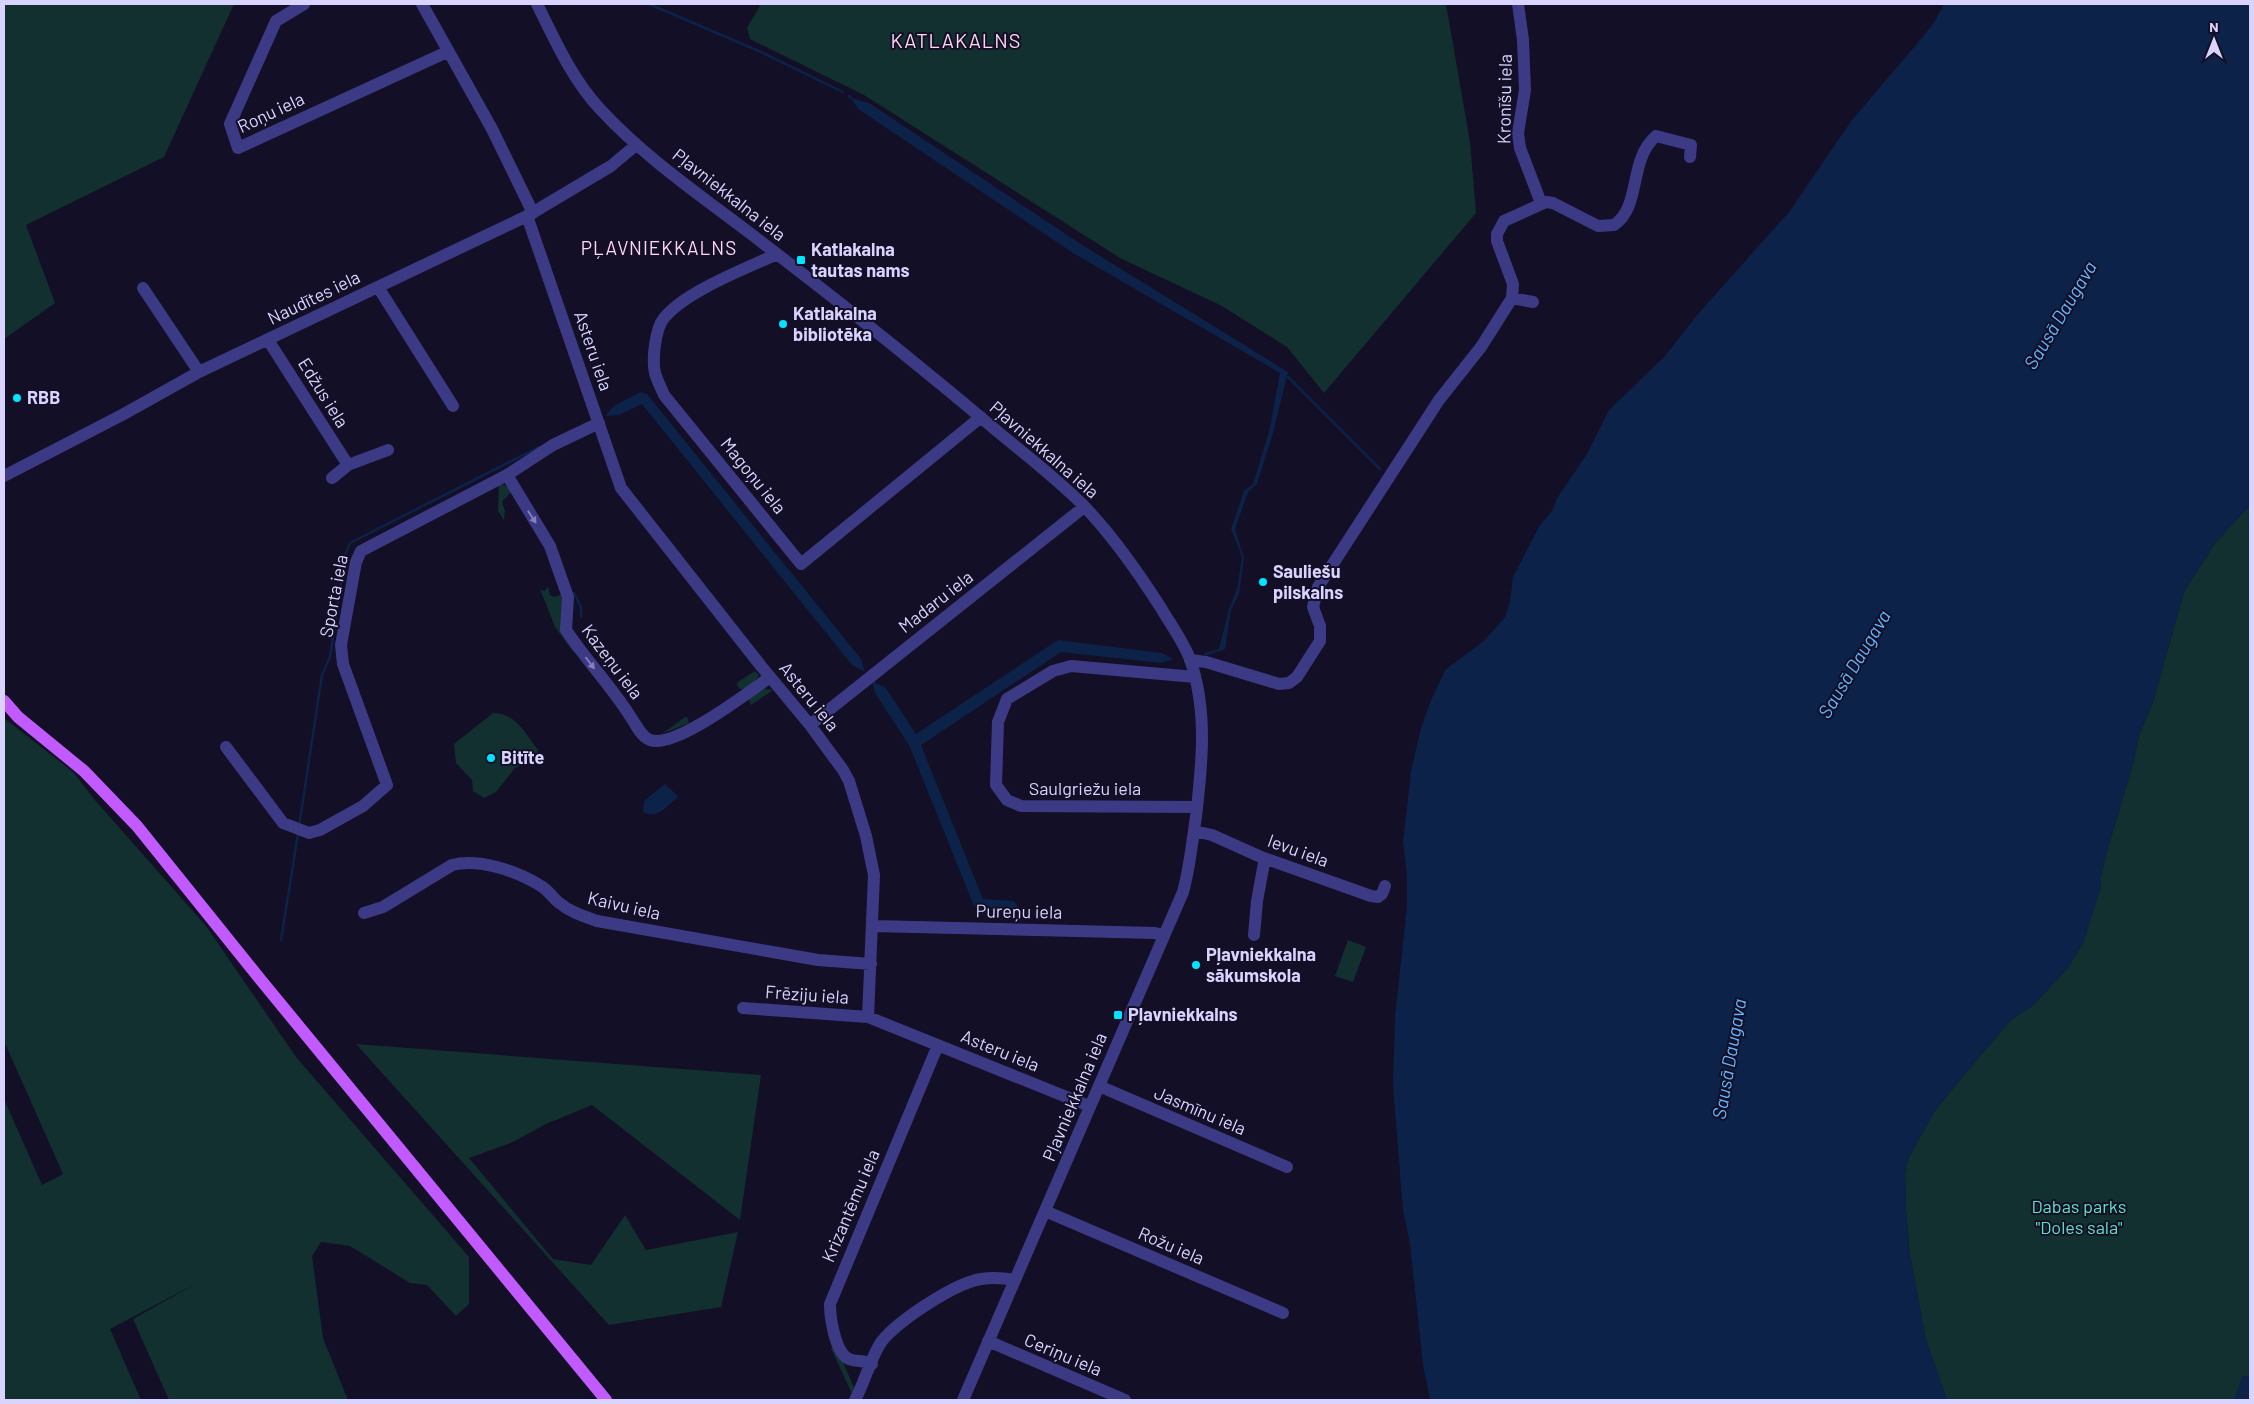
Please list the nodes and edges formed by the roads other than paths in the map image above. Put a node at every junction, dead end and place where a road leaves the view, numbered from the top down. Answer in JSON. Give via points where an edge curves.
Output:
{"nodes":[{"id":1,"x":304,"y":4,"type":"edge"},
{"id":2,"x":422,"y":4,"type":"edge"},
{"id":3,"x":536,"y":4,"type":"edge"},
{"id":4,"x":1518,"y":4,"type":"edge"},
{"id":5,"x":447,"y":52,"type":"junction"},
{"id":6,"x":636,"y":145,"type":"junction"},
{"id":7,"x":1690,"y":157,"type":"dead end"},
{"id":8,"x":1541,"y":203,"type":"junction"},
{"id":9,"x":530,"y":214,"type":"junction"},
{"id":10,"x":777,"y":254,"type":"junction"},
{"id":11,"x":378,"y":287,"type":"junction"},
{"id":12,"x":143,"y":288,"type":"dead end"},
{"id":13,"x":1512,"y":298,"type":"junction"},
{"id":14,"x":1533,"y":302,"type":"dead end"},
{"id":15,"x":268,"y":340,"type":"junction"},
{"id":16,"x":199,"y":372,"type":"junction"},
{"id":17,"x":453,"y":406,"type":"dead end"},
{"id":18,"x":981,"y":417,"type":"junction"},
{"id":19,"x":599,"y":423,"type":"junction"},
{"id":20,"x":388,"y":450,"type":"dead end"},
{"id":21,"x":348,"y":465,"type":"junction"},
{"id":22,"x":507,"y":475,"type":"junction"},
{"id":23,"x":4,"y":476,"type":"edge"},
{"id":24,"x":332,"y":478,"type":"dead end"},
{"id":25,"x":1084,"y":507,"type":"junction"},
{"id":26,"x":1190,"y":660,"type":"junction"},
{"id":27,"x":770,"y":677,"type":"junction"},
{"id":28,"x":1195,"y":677,"type":"junction"},
{"id":29,"x":4,"y":701,"type":"edge"},
{"id":30,"x":4,"y":712,"type":"edge"},
{"id":31,"x":18,"y":717,"type":"junction"},
{"id":32,"x":810,"y":725,"type":"junction"},
{"id":33,"x":226,"y":747,"type":"dead end"},
{"id":34,"x":1197,"y":807,"type":"junction"},
{"id":35,"x":1194,"y":831,"type":"junction"},
{"id":36,"x":1268,"y":860,"type":"junction"},
{"id":37,"x":1385,"y":886,"type":"dead end"},
{"id":38,"x":364,"y":913,"type":"dead end"},
{"id":39,"x":873,"y":926,"type":"junction"},
{"id":40,"x":1254,"y":935,"type":"dead end"},
{"id":41,"x":1164,"y":936,"type":"junction"},
{"id":42,"x":871,"y":964,"type":"junction"},
{"id":43,"x":743,"y":1008,"type":"dead end"},
{"id":44,"x":868,"y":1017,"type":"junction"},
{"id":45,"x":938,"y":1045,"type":"junction"},
{"id":46,"x":1099,"y":1086,"type":"junction"},
{"id":47,"x":1090,"y":1106,"type":"junction"},
{"id":48,"x":1287,"y":1167,"type":"dead end"},
{"id":49,"x":1045,"y":1211,"type":"junction"},
{"id":50,"x":1016,"y":1280,"type":"junction"},
{"id":51,"x":1283,"y":1313,"type":"dead end"},
{"id":52,"x":988,"y":1341,"type":"junction"},
{"id":53,"x":872,"y":1364,"type":"junction"},
{"id":54,"x":606,"y":1400,"type":"edge"},
{"id":55,"x":855,"y":1400,"type":"edge"},
{"id":56,"x":963,"y":1400,"type":"edge"},
{"id":57,"x":1125,"y":1400,"type":"edge"}],
"edges":[{"from":1,"to":5,"type":"street","name":"Roņu iela","via":[[276,21],[230,124],[238,148]]},
{"from":2,"to":5,"type":"street","name":"Asteru iela"},
{"from":3,"to":6,"type":"street","name":"Pļavniekkalna iela","via":[[586,92]]},
{"from":4,"to":8,"type":"street","name":"Kronīšu iela","via":[[1525,90],[1518,133],[1520,148]]},
{"from":5,"to":9,"type":"street","name":"Asteru iela","via":[[492,130]]},
{"from":6,"to":9,"type":"street","name":"Naudītes iela","via":[[611,166]]},
{"from":6,"to":10,"type":"street","name":"Pļavniekkalna iela"},
{"from":7,"to":8,"type":"street","via":[[1691,145],[1670,138],[1656,136],[1647,144],[1624,217],[1614,225],[1598,226],[1553,203]]},
{"from":8,"to":13,"type":"street","via":[[1504,221],[1497,234],[1513,284]]},
{"from":9,"to":11,"type":"street","name":"Naudītes iela"},
{"from":9,"to":19,"type":"street","name":"Asteru iela"},
{"from":10,"to":18,"type":"street","name":"Pļavniekkalna iela"},
{"from":10,"to":18,"type":"street","name":"Magoņu iela","via":[[697,293],[662,319],[654,345],[655,373],[664,394],[800,564]]},
{"from":11,"to":15,"type":"street","name":"Naudītes iela"},
{"from":11,"to":17,"type":"street"},
{"from":12,"to":16,"type":"street"},
{"from":13,"to":14,"type":"street"},
{"from":13,"to":26,"type":"street","via":[[1481,347],[1439,400],[1318,588],[1312,607],[1320,626],[1320,641],[1297,677],[1290,683],[1279,684]]},
{"from":15,"to":16,"type":"street","name":"Naudītes iela"},
{"from":15,"to":21,"type":"street","name":"Edžus iela"},
{"from":16,"to":23,"type":"street","name":"Naudītes iela"},
{"from":18,"to":25,"type":"street","name":"Pļavniekkalna iela"},
{"from":19,"to":22,"type":"street","name":"Sporta iela","via":[[553,445]]},
{"from":19,"to":27,"type":"street","name":"Asteru iela","via":[[621,488]]},
{"from":20,"to":21,"type":"street"},
{"from":21,"to":24,"type":"street"},
{"from":22,"to":27,"type":"street","name":"Kazeņu iela","one_way":true,"via":[[550,546],[568,598],[566,630],[649,740],[665,740],[696,727]]},
{"from":22,"to":33,"type":"street","name":"Sporta iela","via":[[361,551],[356,562],[341,645],[343,664],[388,785],[363,806],[309,833],[282,823]]},
{"from":25,"to":26,"type":"street","name":"Pļavniekkalna iela","via":[[1137,571]]},
{"from":25,"to":32,"type":"street","name":"Madaru iela"},
{"from":26,"to":28,"type":"street","name":"Pļavniekkalna iela"},
{"from":27,"to":32,"type":"street","name":"Asteru iela"},
{"from":28,"to":34,"type":"street","name":"Pļavniekkalna iela","via":[[1203,729]]},
{"from":28,"to":34,"type":"street","name":"Saulgriežu iela","via":[[1071,666],[1053,671],[1007,699],[998,722],[996,785],[1007,800],[1020,806]]},
{"from":29,"to":31,"type":"main road"},
{"from":30,"to":31,"type":"main road"},
{"from":31,"to":54,"type":"main road","via":[[84,771],[138,826]]},
{"from":32,"to":39,"type":"street","name":"Asteru iela","via":[[843,770],[854,798],[874,875]]},
{"from":34,"to":35,"type":"street","name":"Pļavniekkalna iela"},
{"from":35,"to":36,"type":"street","name":"Ievu iela","via":[[1212,835]]},
{"from":35,"to":41,"type":"street","name":"Pļavniekkalna iela","via":[[1187,877]]},
{"from":36,"to":37,"type":"street","name":"Ievu iela","via":[[1371,896],[1378,897]]},
{"from":36,"to":40,"type":"street","via":[[1260,882]]},
{"from":38,"to":42,"type":"street","name":"Kaivu iela","via":[[383,907],[452,865],[476,864],[532,881],[572,912],[597,921],[818,960]]},
{"from":39,"to":41,"type":"street","name":"Pureņu iela","via":[[1155,933]]},
{"from":39,"to":42,"type":"street","name":"Asteru iela"},
{"from":41,"to":46,"type":"street","name":"Pļavniekkalna iela"},
{"from":42,"to":44,"type":"street","name":"Asteru iela"},
{"from":43,"to":44,"type":"street","name":"Frēziju iela"},
{"from":44,"to":45,"type":"street","name":"Asteru iela"},
{"from":45,"to":47,"type":"street","name":"Asteru iela"},
{"from":45,"to":53,"type":"street","name":"Krizantēmu iela","via":[[830,1304],[834,1335],[844,1355]]},
{"from":46,"to":47,"type":"street","name":"Pļavniekkalna iela"},
{"from":46,"to":48,"type":"street","name":"Jasmīnu iela"},
{"from":47,"to":49,"type":"street","name":"Pļavniekkalna iela"},
{"from":49,"to":50,"type":"street","name":"Pļavniekkalna iela"},
{"from":49,"to":51,"type":"street","name":"Rožu iela"},
{"from":50,"to":52,"type":"street","name":"Pļavniekkalna iela"},
{"from":50,"to":53,"type":"street","via":[[982,1278],[962,1284],[919,1310],[882,1342]]},
{"from":52,"to":56,"type":"street","name":"Pļavniekkalna iela"},
{"from":52,"to":57,"type":"street","name":"Ceriņu iela"},
{"from":53,"to":55,"type":"street"}]}
